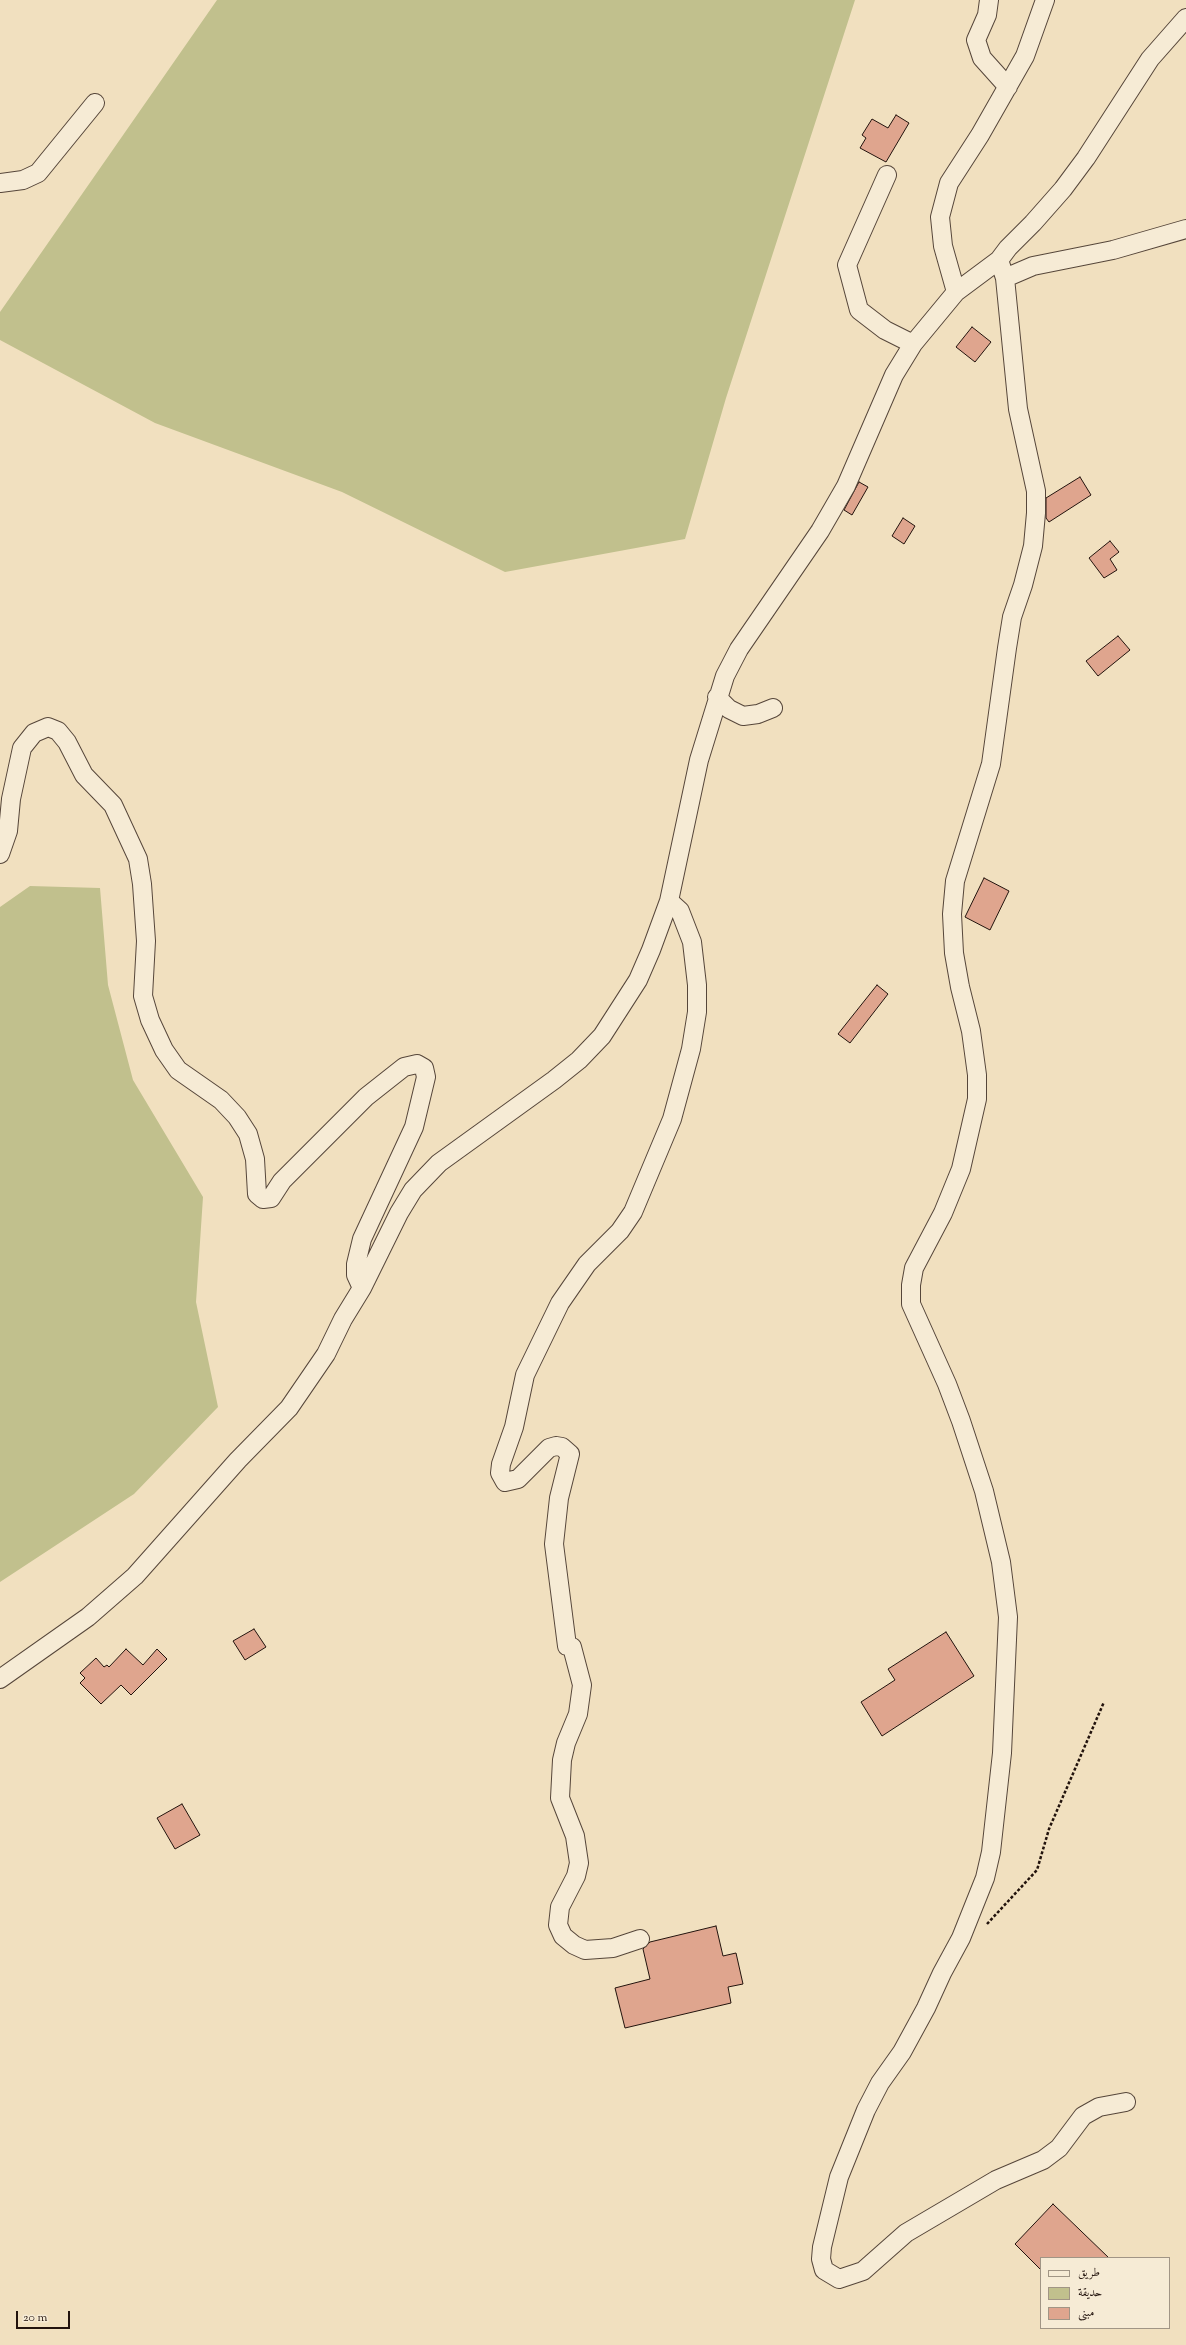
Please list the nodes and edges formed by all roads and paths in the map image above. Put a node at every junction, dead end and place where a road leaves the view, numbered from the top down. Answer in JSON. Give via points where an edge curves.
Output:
{"nodes":[{"id":1,"x":989,"y":0,"type":"edge"},
{"id":2,"x":1045,"y":0,"type":"edge"},
{"id":3,"x":1186,"y":18,"type":"edge"},
{"id":4,"x":1008,"y":87,"type":"junction"},
{"id":5,"x":95,"y":103,"type":"dead end"},
{"id":6,"x":887,"y":175,"type":"dead end"},
{"id":7,"x":0,"y":183,"type":"edge"},
{"id":8,"x":1186,"y":229,"type":"edge"},
{"id":9,"x":999,"y":260,"type":"junction"},
{"id":10,"x":1005,"y":278,"type":"junction"},
{"id":11,"x":956,"y":292,"type":"junction"},
{"id":12,"x":912,"y":344,"type":"junction"},
{"id":13,"x":717,"y":697,"type":"junction"},
{"id":14,"x":773,"y":708,"type":"dead end"},
{"id":15,"x":0,"y":854,"type":"edge"},
{"id":16,"x":669,"y":901,"type":"junction"},
{"id":17,"x":362,"y":1288,"type":"junction"},
{"id":18,"x":0,"y":1680,"type":"edge"},
{"id":19,"x":1104,"y":1702,"type":"dead end"},
{"id":20,"x":961,"y":1938,"type":"junction"},
{"id":21,"x":640,"y":1939,"type":"dead end"},
{"id":22,"x":1126,"y":2102,"type":"dead end"}],
"edges":[{"from":1,"to":4,"type":"street","via":[[987,15],[976,40],[982,58]]},
{"from":2,"to":4,"type":"street","via":[[1025,56]]},
{"from":3,"to":9,"type":"street","via":[[1150,59],[1063,189]]},
{"from":4,"to":11,"type":"street","via":[[949,183],[940,216],[943,246]]},
{"from":5,"to":7,"type":"street","via":[[38,173],[23,180]]},
{"from":6,"to":12,"type":"street","via":[[847,265],[859,310],[885,330]]},
{"from":8,"to":10,"type":"street","via":[[1113,250],[1033,266]]},
{"from":9,"to":10,"type":"street"},
{"from":9,"to":11,"type":"street"},
{"from":10,"to":20,"type":"street","via":[[1018,409],[1036,491],[1033,546],[1024,585],[1012,617],[1006,648],[991,764],[955,881],[952,914],[954,953],[971,1031],[977,1075],[977,1099],[961,1169],[943,1213],[914,1268],[911,1284],[911,1304],[947,1384],[984,1491],[1002,1562],[1008,1616],[1002,1752],[991,1852],[985,1878]]},
{"from":11,"to":12,"type":"street"},
{"from":12,"to":13,"type":"street","via":[[879,407],[846,486],[816,538],[739,649]]},
{"from":13,"to":14,"type":"street","via":[[729,709],[743,716]]},
{"from":13,"to":16,"type":"street","via":[[690,796]]},
{"from":15,"to":17,"type":"street","via":[[8,831],[11,799],[22,748],[34,733],[48,727],[58,731],[67,742],[84,775],[113,805],[138,859],[146,941],[143,996],[150,1020],[164,1050],[178,1070],[221,1100],[248,1134],[255,1159],[256,1194],[263,1199],[271,1198],[287,1176],[366,1097],[404,1067],[417,1064],[424,1068],[426,1078],[414,1127],[362,1239],[356,1275]]},
{"from":16,"to":17,"type":"street","via":[[638,980],[602,1036],[579,1060],[434,1168],[413,1190]]},
{"from":16,"to":21,"type":"street","via":[[680,911],[688,929],[697,985],[697,1012],[691,1049],[672,1119],[633,1212],[620,1231],[587,1264],[560,1303],[525,1375],[514,1427],[500,1473],[505,1482],[518,1479],[549,1448],[556,1446],[562,1447],[570,1454],[559,1498],[554,1544],[567,1646],[572,1647],[582,1685],[578,1714],[562,1760],[560,1798],[574,1836],[579,1863],[576,1876],[560,1907],[558,1925],[563,1936],[585,1950],[613,1948]]},
{"from":17,"to":18,"type":"street","via":[[326,1354],[289,1408],[135,1576],[88,1617]]},
{"from":19,"to":20,"type":"path","via":[[1049,1829],[1037,1870],[976,1934]]},
{"from":20,"to":22,"type":"street","via":[[902,2052],[866,2110],[840,2177],[822,2247],[821,2259],[824,2270],[839,2279],[863,2270],[913,2229],[996,2180],[1049,2156],[1060,2148],[1083,2116],[1099,2107]]}]}
